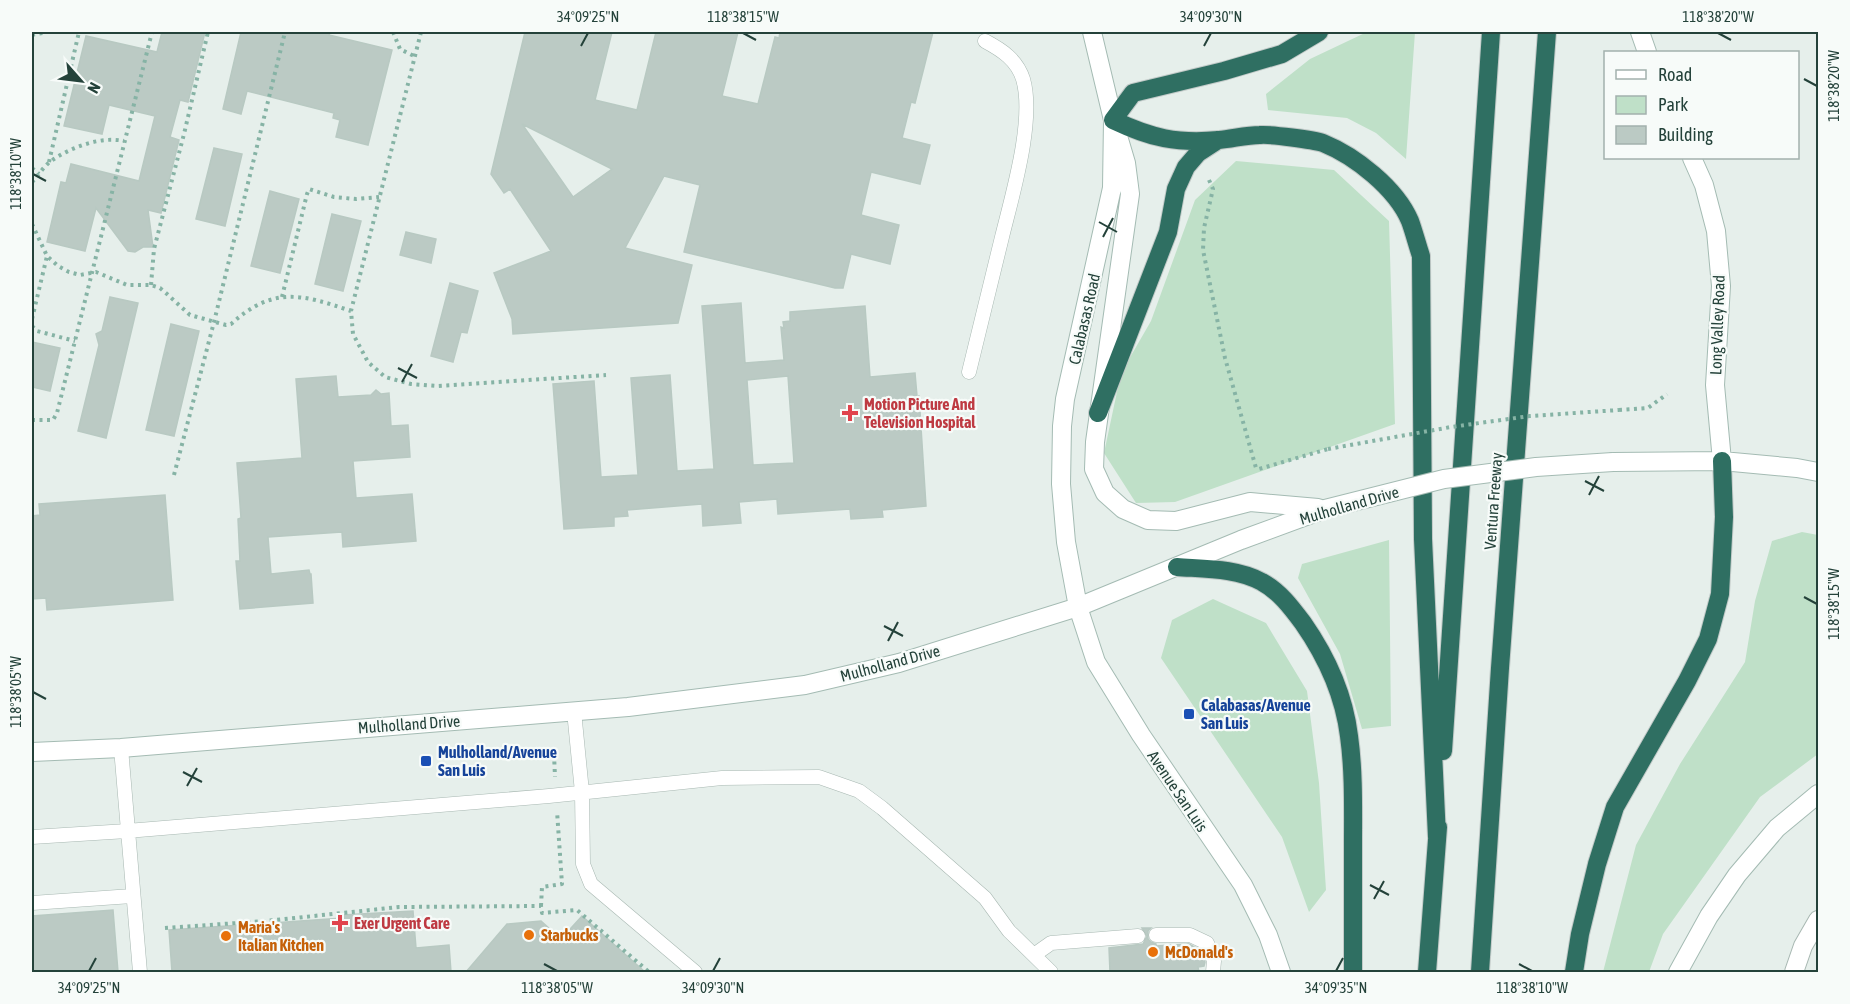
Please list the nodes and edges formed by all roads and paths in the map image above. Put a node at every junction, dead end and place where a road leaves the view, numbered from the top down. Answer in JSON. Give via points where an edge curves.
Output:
{"nodes":[{"id":1,"x":47,"y":32,"type":"edge"},
{"id":2,"x":79,"y":32,"type":"edge"},
{"id":3,"x":152,"y":32,"type":"edge"},
{"id":4,"x":208,"y":32,"type":"edge"},
{"id":5,"x":285,"y":32,"type":"edge"},
{"id":6,"x":393,"y":32,"type":"edge"},
{"id":7,"x":421,"y":32,"type":"edge"},
{"id":8,"x":1092,"y":32,"type":"edge"},
{"id":9,"x":1319,"y":32,"type":"edge"},
{"id":10,"x":1491,"y":32,"type":"edge"},
{"id":11,"x":1546,"y":32,"type":"edge"},
{"id":12,"x":1640,"y":32,"type":"edge"},
{"id":13,"x":32,"y":35,"type":"edge"},
{"id":14,"x":985,"y":41,"type":"dead end"},
{"id":15,"x":1647,"y":51,"type":"edge"},
{"id":16,"x":414,"y":56,"type":"junction"},
{"id":17,"x":1113,"y":120,"type":"junction"},
{"id":18,"x":1218,"y":140,"type":"junction"},
{"id":19,"x":124,"y":141,"type":"junction"},
{"id":20,"x":1692,"y":159,"type":"edge"},
{"id":21,"x":49,"y":162,"type":"junction"},
{"id":22,"x":32,"y":168,"type":"edge"},
{"id":23,"x":39,"y":174,"type":"junction"},
{"id":24,"x":1209,"y":180,"type":"dead end"},
{"id":25,"x":32,"y":182,"type":"edge"},
{"id":26,"x":379,"y":197,"type":"junction"},
{"id":27,"x":32,"y":224,"type":"edge"},
{"id":28,"x":47,"y":256,"type":"junction"},
{"id":29,"x":91,"y":272,"type":"junction"},
{"id":30,"x":151,"y":285,"type":"junction"},
{"id":31,"x":282,"y":297,"type":"junction"},
{"id":32,"x":351,"y":310,"type":"junction"},
{"id":33,"x":32,"y":319,"type":"edge"},
{"id":34,"x":214,"y":322,"type":"junction"},
{"id":35,"x":32,"y":326,"type":"edge"},
{"id":36,"x":75,"y":341,"type":"junction"},
{"id":37,"x":969,"y":372,"type":"dead end"},
{"id":38,"x":606,"y":375,"type":"dead end"},
{"id":39,"x":1667,"y":394,"type":"dead end"},
{"id":40,"x":1098,"y":413,"type":"junction"},
{"id":41,"x":32,"y":420,"type":"edge"},
{"id":42,"x":1722,"y":461,"type":"junction"},
{"id":43,"x":1818,"y":472,"type":"edge"},
{"id":44,"x":174,"y":475,"type":"dead end"},
{"id":45,"x":1325,"y":509,"type":"junction"},
{"id":46,"x":1177,"y":567,"type":"junction"},
{"id":47,"x":1078,"y":607,"type":"junction"},
{"id":48,"x":574,"y":711,"type":"junction"},
{"id":49,"x":121,"y":748,"type":"junction"},
{"id":50,"x":32,"y":752,"type":"edge"},
{"id":51,"x":554,"y":754,"type":"dead end"},
{"id":52,"x":582,"y":792,"type":"junction"},
{"id":53,"x":1818,"y":794,"type":"edge"},
{"id":54,"x":556,"y":795,"type":"junction"},
{"id":55,"x":127,"y":831,"type":"junction"},
{"id":56,"x":32,"y":837,"type":"edge"},
{"id":57,"x":1437,"y":837,"type":"junction"},
{"id":58,"x":132,"y":896,"type":"junction"},
{"id":59,"x":32,"y":903,"type":"edge"},
{"id":60,"x":541,"y":906,"type":"junction"},
{"id":61,"x":1818,"y":920,"type":"edge"},
{"id":62,"x":165,"y":928,"type":"dead end"},
{"id":63,"x":1156,"y":935,"type":"dead end"},
{"id":64,"x":1138,"y":936,"type":"dead end"},
{"id":65,"x":1034,"y":955,"type":"junction"},
{"id":66,"x":1214,"y":971,"type":"edge"},
{"id":67,"x":140,"y":972,"type":"edge"},
{"id":68,"x":649,"y":972,"type":"edge"},
{"id":69,"x":695,"y":972,"type":"edge"},
{"id":70,"x":1051,"y":972,"type":"edge"},
{"id":71,"x":1281,"y":972,"type":"edge"},
{"id":72,"x":1353,"y":972,"type":"edge"},
{"id":73,"x":1427,"y":972,"type":"edge"},
{"id":74,"x":1480,"y":972,"type":"edge"},
{"id":75,"x":1574,"y":972,"type":"edge"},
{"id":76,"x":1678,"y":972,"type":"edge"},
{"id":77,"x":1794,"y":972,"type":"edge"}],
"edges":[{"from":1,"to":13,"type":"path"},
{"from":2,"to":21,"type":"path"},
{"from":3,"to":19,"type":"path"},
{"from":4,"to":30,"type":"path","via":[[154,249]]},
{"from":5,"to":34,"type":"path"},
{"from":6,"to":16,"type":"path","via":[[400,49]]},
{"from":7,"to":16,"type":"path"},
{"from":8,"to":17,"type":"main road","name":"Calabasas Road"},
{"from":9,"to":17,"type":"highway","via":[[1282,54],[1133,93]]},
{"from":10,"to":57,"type":"highway","name":"Ventura Freeway"},
{"from":11,"to":74,"type":"highway","name":"Ventura Freeway"},
{"from":12,"to":15,"type":"main road"},
{"from":14,"to":37,"type":"lane","via":[[1013,61],[1022,78],[1026,129]]},
{"from":16,"to":26,"type":"path"},
{"from":17,"to":18,"type":"highway","via":[[1161,139]]},
{"from":17,"to":40,"type":"main road","via":[[1126,163],[1130,194]]},
{"from":17,"to":47,"type":"main road","name":"Calabasas Road","via":[[1112,188],[1062,426],[1065,531]]},
{"from":18,"to":40,"type":"highway","via":[[1186,167],[1176,189],[1167,232]]},
{"from":18,"to":57,"type":"highway","via":[[1261,135],[1321,142],[1351,158],[1376,176],[1394,197],[1409,219],[1421,256],[1423,539]]},
{"from":19,"to":21,"type":"path","via":[[83,145]]},
{"from":19,"to":29,"type":"path"},
{"from":20,"to":42,"type":"main road","name":"Long Valley Road","via":[[1716,231],[1721,286],[1715,385]]},
{"from":21,"to":23,"type":"path"},
{"from":22,"to":23,"type":"path"},
{"from":23,"to":25,"type":"path"},
{"from":24,"to":39,"type":"path","bridge":true,"via":[[1213,189],[1203,250],[1225,358],[1256,468],[1328,449],[1440,429],[1530,416],[1648,408]]},
{"from":26,"to":31,"type":"path","via":[[334,197],[309,189]]},
{"from":26,"to":32,"type":"path"},
{"from":27,"to":28,"type":"path"},
{"from":28,"to":29,"type":"path","via":[[69,272]]},
{"from":28,"to":33,"type":"path"},
{"from":29,"to":30,"type":"path","via":[[127,285]]},
{"from":29,"to":36,"type":"path"},
{"from":30,"to":34,"type":"path","via":[[160,288],[190,315]]},
{"from":31,"to":32,"type":"path","via":[[313,298]]},
{"from":31,"to":34,"type":"path","via":[[258,303],[231,324]]},
{"from":32,"to":38,"type":"path","via":[[353,334],[368,362],[385,377],[411,384],[437,386]]},
{"from":34,"to":44,"type":"path"},
{"from":35,"to":36,"type":"path"},
{"from":36,"to":41,"type":"path","via":[[57,413],[52,420]]},
{"from":40,"to":45,"type":"main road","via":[[1094,469],[1106,493],[1124,509],[1148,520],[1176,521],[1251,502]]},
{"from":42,"to":43,"type":"main road","name":"Mulholland Drive"},
{"from":42,"to":45,"type":"main road","name":"Mulholland Drive","bridge":true,"via":[[1536,466],[1444,478]]},
{"from":42,"to":75,"type":"highway","via":[[1720,594],[1708,639],[1616,807],[1597,864]]},
{"from":45,"to":46,"type":"main road","name":"Mulholland Drive"},
{"from":46,"to":47,"type":"main road","name":"Mulholland Drive"},
{"from":46,"to":72,"type":"highway","via":[[1246,576],[1272,588],[1312,636],[1338,688],[1349,735],[1353,791]]},
{"from":47,"to":48,"type":"main road","name":"Mulholland Drive","via":[[899,663],[805,685]]},
{"from":47,"to":71,"type":"main road","name":"Avenue San Luis","via":[[1096,662],[1243,885]]},
{"from":48,"to":49,"type":"main road","name":"Mulholland Drive"},
{"from":48,"to":52,"type":"lane"},
{"from":49,"to":50,"type":"main road","name":"Mulholland Drive"},
{"from":49,"to":55,"type":"lane"},
{"from":51,"to":54,"type":"path"},
{"from":52,"to":54,"type":"lane"},
{"from":52,"to":65,"type":"lane","via":[[722,778],[808,777],[859,791],[985,898],[1009,931]]},
{"from":52,"to":69,"type":"lane","via":[[583,864],[591,884]]},
{"from":53,"to":76,"type":"main road","via":[[1778,828],[1737,875]]},
{"from":54,"to":55,"type":"lane"},
{"from":54,"to":60,"type":"path","via":[[562,884],[542,887]]},
{"from":55,"to":56,"type":"lane"},
{"from":55,"to":58,"type":"lane"},
{"from":57,"to":73,"type":"highway","name":"Ventura Freeway"},
{"from":58,"to":59,"type":"lane"},
{"from":58,"to":67,"type":"lane"},
{"from":60,"to":62,"type":"path","via":[[399,907]]},
{"from":60,"to":68,"type":"path","via":[[542,913],[577,910]]},
{"from":61,"to":77,"type":"main road"},
{"from":63,"to":66,"type":"lane","via":[[1190,935],[1207,943]]},
{"from":64,"to":65,"type":"lane","via":[[1051,943]]},
{"from":65,"to":70,"type":"lane"}]}
